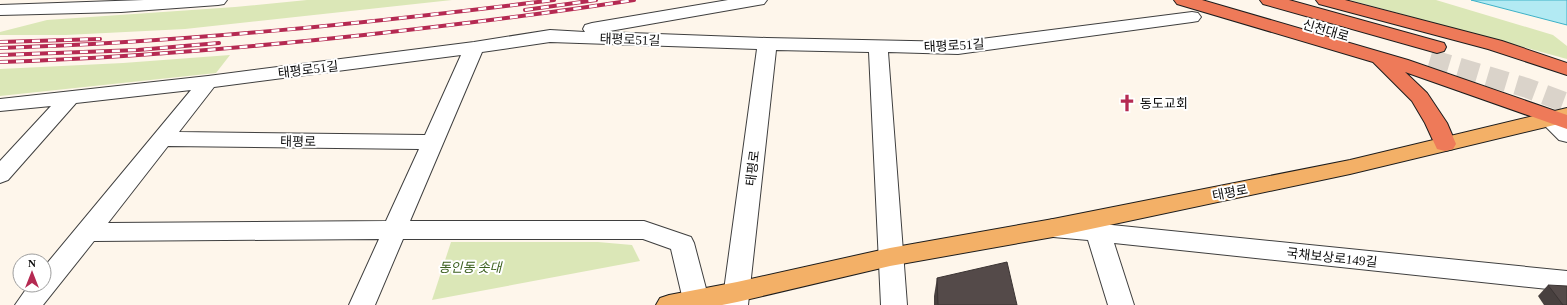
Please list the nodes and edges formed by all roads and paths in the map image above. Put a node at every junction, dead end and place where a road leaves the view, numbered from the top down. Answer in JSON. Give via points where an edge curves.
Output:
{"nodes":[{"id":1,"x":218,"y":0,"type":"edge"},
{"id":2,"x":758,"y":0,"type":"edge"},
{"id":3,"x":1183,"y":0,"type":"edge"},
{"id":4,"x":1221,"y":0,"type":"edge"},
{"id":5,"x":1269,"y":0,"type":"edge"},
{"id":6,"x":1325,"y":0,"type":"edge"},
{"id":7,"x":0,"y":10,"type":"edge"},
{"id":8,"x":1192,"y":17,"type":"dead end"},
{"id":9,"x":1427,"y":28,"type":"junction"},
{"id":10,"x":550,"y":36,"type":"junction"},
{"id":11,"x":767,"y":44,"type":"junction"},
{"id":12,"x":878,"y":46,"type":"junction"},
{"id":13,"x":474,"y":48,"type":"junction"},
{"id":14,"x":1377,"y":57,"type":"junction"},
{"id":15,"x":1413,"y":69,"type":"junction"},
{"id":16,"x":1567,"y":69,"type":"edge"},
{"id":17,"x":208,"y":82,"type":"junction"},
{"id":18,"x":70,"y":97,"type":"junction"},
{"id":19,"x":0,"y":105,"type":"edge"},
{"id":20,"x":1562,"y":123,"type":"edge"},
{"id":21,"x":162,"y":139,"type":"junction"},
{"id":22,"x":434,"y":142,"type":"junction"},
{"id":23,"x":1445,"y":144,"type":"junction"},
{"id":24,"x":0,"y":175,"type":"edge"},
{"id":25,"x":1053,"y":228,"type":"junction"},
{"id":26,"x":395,"y":230,"type":"junction"},
{"id":27,"x":86,"y":232,"type":"junction"},
{"id":28,"x":1098,"y":232,"type":"junction"},
{"id":29,"x":890,"y":257,"type":"junction"},
{"id":30,"x":1567,"y":281,"type":"edge"},
{"id":31,"x":736,"y":298,"type":"edge"},
{"id":32,"x":696,"y":300,"type":"junction"},
{"id":33,"x":28,"y":305,"type":"edge"},
{"id":34,"x":362,"y":305,"type":"edge"},
{"id":35,"x":669,"y":305,"type":"edge"},
{"id":36,"x":894,"y":305,"type":"edge"},
{"id":37,"x":1121,"y":305,"type":"edge"}],
"edges":[{"from":1,"to":7,"type":"street","via":[[121,7]]},
{"from":2,"to":10,"type":"street"},
{"from":3,"to":14,"type":"highway"},
{"from":4,"to":5,"type":"highway","name":"신천대로","via":[[1433,53]]},
{"from":6,"to":9,"type":"highway"},
{"from":8,"to":12,"type":"street","name":"태평로51길","via":[[958,48]]},
{"from":9,"to":15,"type":"highway","via":[[1451,52],[1440,66]]},
{"from":9,"to":16,"type":"highway","via":[[1495,45]]},
{"from":10,"to":11,"type":"street","name":"태평로51길"},
{"from":10,"to":13,"type":"street","name":"태평로51길"},
{"from":11,"to":12,"type":"street","name":"태평로51길"},
{"from":11,"to":31,"type":"street","name":"태평로"},
{"from":12,"to":29,"type":"street"},
{"from":13,"to":17,"type":"street","name":"태평로51길"},
{"from":13,"to":22,"type":"street"},
{"from":14,"to":15,"type":"highway"},
{"from":14,"to":23,"type":"highway","via":[[1420,97]]},
{"from":15,"to":20,"type":"highway"},
{"from":17,"to":18,"type":"street","name":"태평로51길"},
{"from":17,"to":21,"type":"street"},
{"from":18,"to":19,"type":"street","name":"태평로51길"},
{"from":18,"to":24,"type":"street"},
{"from":20,"to":23,"type":"main road","name":"태평로"},
{"from":21,"to":22,"type":"street","name":"태평로"},
{"from":21,"to":27,"type":"street"},
{"from":22,"to":26,"type":"street"},
{"from":23,"to":25,"type":"main road","name":"태평로","via":[[1350,167]]},
{"from":25,"to":28,"type":"street","name":"국채보상로149길"},
{"from":25,"to":29,"type":"main road","name":"태평로"},
{"from":26,"to":27,"type":"street"},
{"from":26,"to":32,"type":"street","via":[[644,230],[682,243]]},
{"from":26,"to":34,"type":"street"},
{"from":27,"to":33,"type":"street"},
{"from":28,"to":30,"type":"street","name":"국채보상로149길"},
{"from":28,"to":37,"type":"street"},
{"from":29,"to":31,"type":"main road","name":"태평로"},
{"from":29,"to":36,"type":"street"},
{"from":31,"to":32,"type":"main road","name":"태평로"},
{"from":32,"to":35,"type":"main road","name":"태평로"}]}
